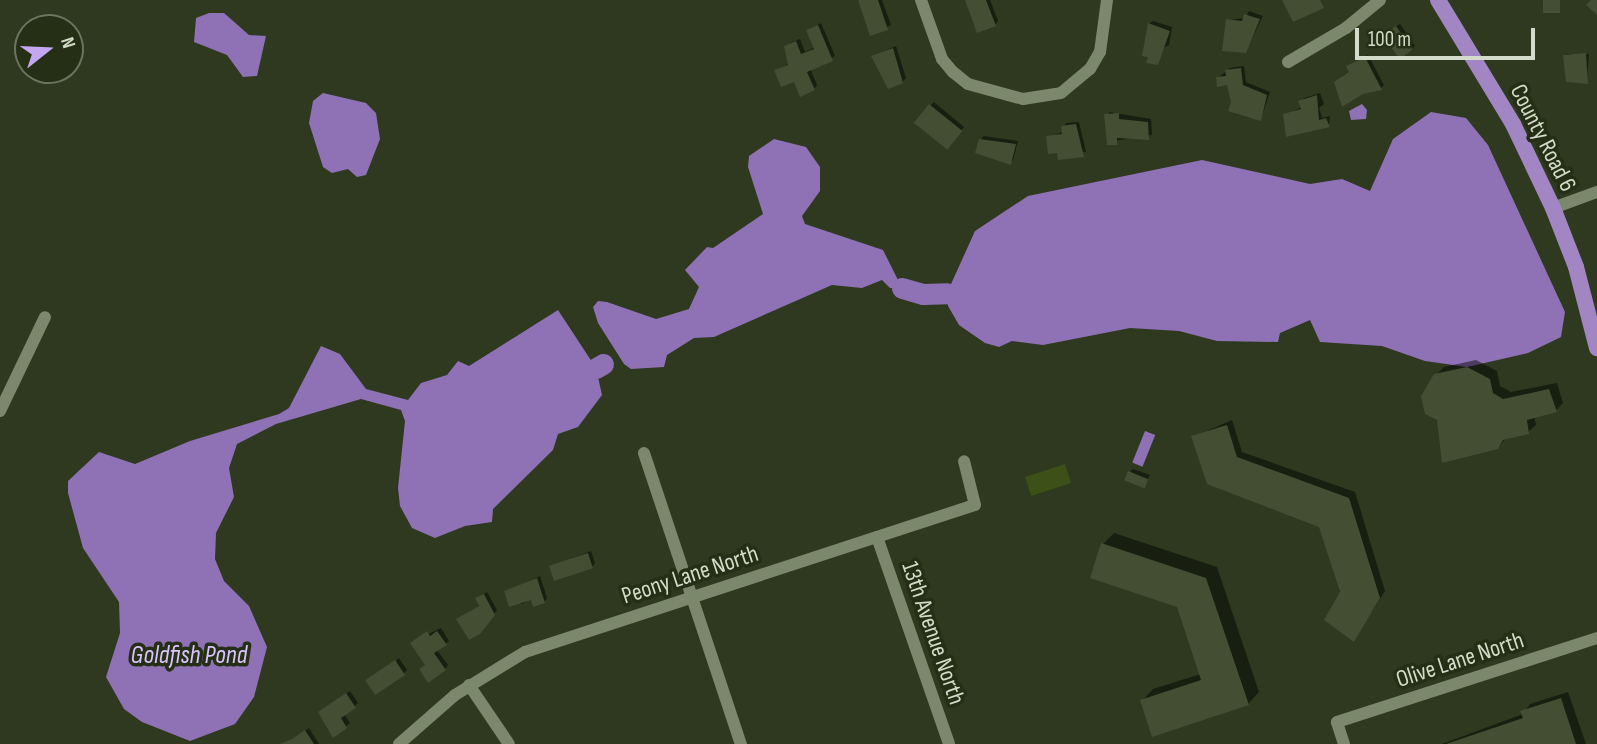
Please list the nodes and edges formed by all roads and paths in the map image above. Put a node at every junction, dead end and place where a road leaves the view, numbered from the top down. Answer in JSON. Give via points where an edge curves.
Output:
{"nodes":[{"id":1,"x":921,"y":0,"type":"edge"},
{"id":2,"x":1107,"y":0,"type":"edge"},
{"id":3,"x":1380,"y":0,"type":"edge"},
{"id":4,"x":1438,"y":0,"type":"edge"},
{"id":5,"x":1288,"y":62,"type":"dead end"},
{"id":6,"x":1597,"y":192,"type":"edge"},
{"id":7,"x":1553,"y":208,"type":"junction"},
{"id":8,"x":45,"y":317,"type":"dead end"},
{"id":9,"x":1597,"y":348,"type":"edge"},
{"id":10,"x":0,"y":411,"type":"edge"},
{"id":11,"x":645,"y":453,"type":"dead end"},
{"id":12,"x":964,"y":461,"type":"dead end"},
{"id":13,"x":877,"y":537,"type":"junction"},
{"id":14,"x":692,"y":597,"type":"junction"},
{"id":15,"x":1597,"y":638,"type":"edge"},
{"id":16,"x":470,"y":685,"type":"junction"},
{"id":17,"x":398,"y":744,"type":"edge"},
{"id":18,"x":509,"y":744,"type":"edge"},
{"id":19,"x":741,"y":744,"type":"edge"},
{"id":20,"x":949,"y":744,"type":"edge"},
{"id":21,"x":1344,"y":744,"type":"edge"}],
"edges":[{"from":1,"to":2,"type":"street","via":[[943,59],[953,72],[968,84],[1023,99],[1061,93],[1090,69],[1100,52]]},
{"from":3,"to":5,"type":"street","via":[[1346,29]]},
{"from":4,"to":7,"type":"main road","name":"County Road 6","via":[[1513,124]]},
{"from":6,"to":7,"type":"street"},
{"from":7,"to":9,"type":"main road","name":"County Road 6","via":[[1576,267]]},
{"from":8,"to":10,"type":"street"},
{"from":11,"to":14,"type":"street"},
{"from":12,"to":13,"type":"street","name":"Peony Lane North","via":[[975,505]]},
{"from":13,"to":14,"type":"street","name":"Peony Lane North"},
{"from":13,"to":20,"type":"street","name":"13th Avenue North"},
{"from":14,"to":16,"type":"street","name":"Peony Lane North","via":[[525,652]]},
{"from":14,"to":19,"type":"street"},
{"from":15,"to":21,"type":"street","name":"Olive Lane North","via":[[1337,722]]},
{"from":16,"to":17,"type":"street","name":"Peony Lane North"},
{"from":16,"to":18,"type":"street"}]}
